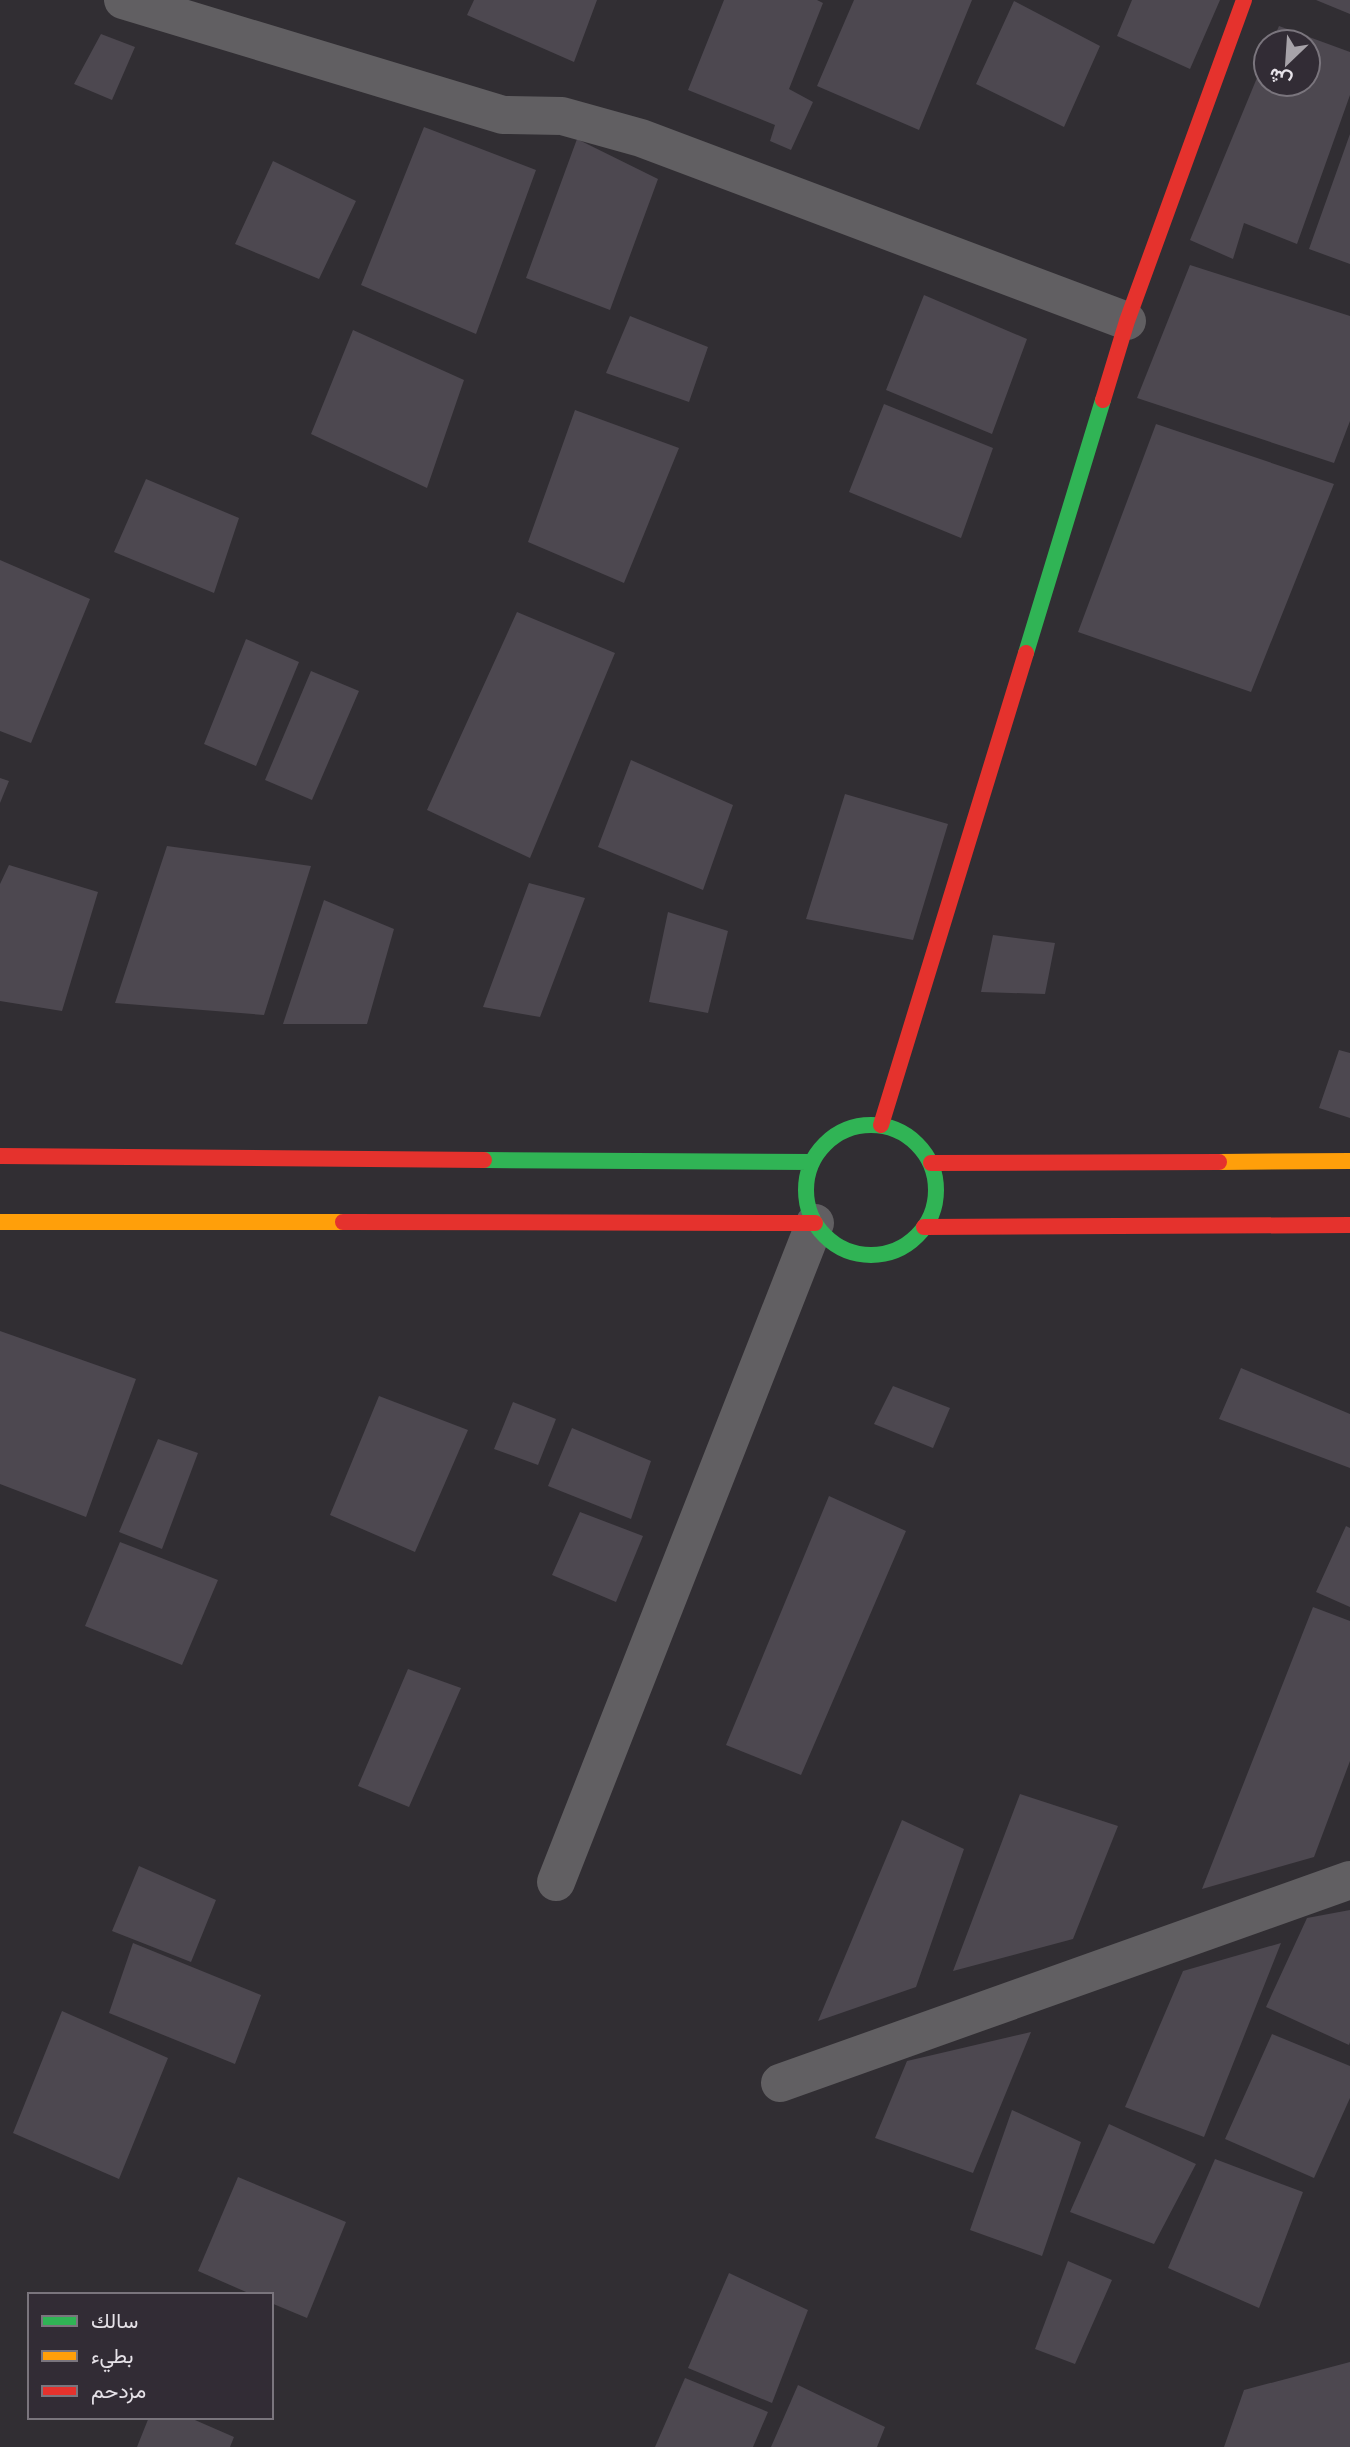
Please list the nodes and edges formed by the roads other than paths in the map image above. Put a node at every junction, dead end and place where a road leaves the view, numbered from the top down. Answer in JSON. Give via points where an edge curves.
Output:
{"nodes":[{"id":1,"x":123,"y":0,"type":"edge"},
{"id":2,"x":1244,"y":0,"type":"edge"},
{"id":3,"x":1127,"y":321,"type":"junction"},
{"id":4,"x":881,"y":1125,"type":"junction"},
{"id":5,"x":0,"y":1156,"type":"edge"},
{"id":6,"x":1350,"y":1161,"type":"edge"},
{"id":7,"x":811,"y":1162,"type":"junction"},
{"id":8,"x":931,"y":1163,"type":"junction"},
{"id":9,"x":0,"y":1222,"type":"edge"},
{"id":10,"x":815,"y":1223,"type":"junction"},
{"id":11,"x":1350,"y":1225,"type":"edge"},
{"id":12,"x":924,"y":1227,"type":"junction"},
{"id":13,"x":1350,"y":1880,"type":"edge"},
{"id":14,"x":556,"y":1882,"type":"dead end"},
{"id":15,"x":780,"y":2083,"type":"dead end"}],
"edges":[{"from":1,"to":3,"type":"street","via":[[503,115],[562,116],[641,138]]},
{"from":2,"to":3,"type":"street"},
{"from":3,"to":4,"type":"street"},
{"from":4,"to":7,"type":"street","via":[[858,1125],[839,1133],[822,1145]]},
{"from":4,"to":8,"type":"street","via":[[901,1131]]},
{"from":5,"to":7,"type":"street"},
{"from":6,"to":8,"type":"street"},
{"from":7,"to":10,"type":"street","via":[[806,1204]]},
{"from":8,"to":12,"type":"street","via":[[934,1207]]},
{"from":9,"to":10,"type":"street"},
{"from":10,"to":12,"type":"street","via":[[837,1245],[866,1255],[888,1253],[909,1243]]},
{"from":10,"to":14,"type":"street"},
{"from":11,"to":12,"type":"street"},
{"from":13,"to":15,"type":"street"}]}
